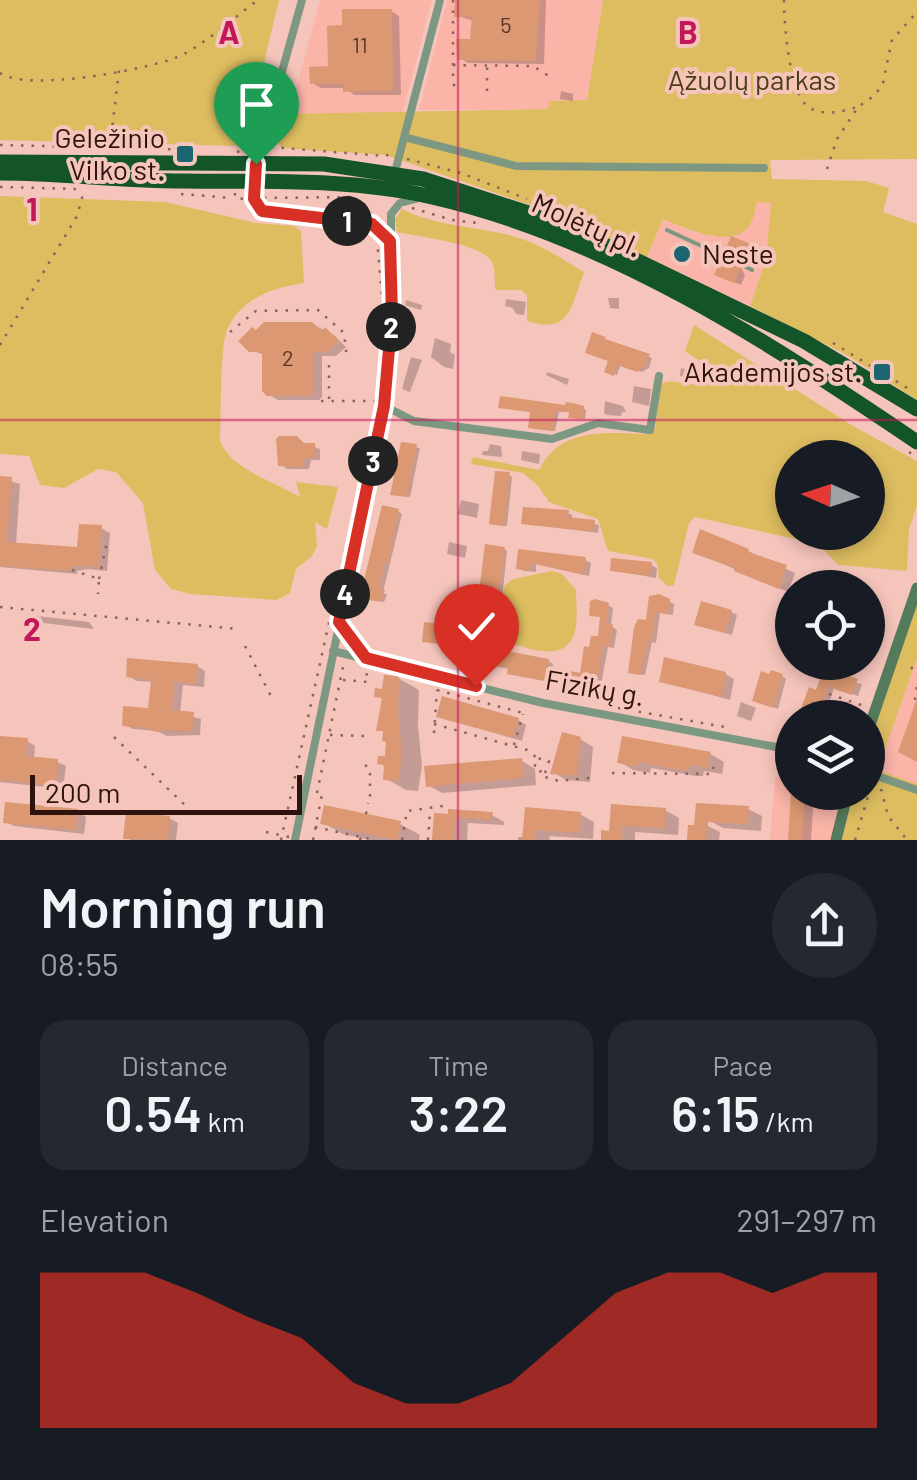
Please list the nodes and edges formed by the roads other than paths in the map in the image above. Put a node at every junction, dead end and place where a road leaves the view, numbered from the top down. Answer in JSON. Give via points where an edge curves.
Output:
{"nodes":[{"id":1,"x":302,"y":0,"type":"edge"},
{"id":2,"x":440,"y":0,"type":"edge"},
{"id":3,"x":404,"y":137,"type":"junction"},
{"id":4,"x":0,"y":162,"type":"edge"},
{"id":5,"x":256,"y":164,"type":"junction"},
{"id":6,"x":764,"y":168,"type":"dead end"},
{"id":7,"x":395,"y":172,"type":"junction"},
{"id":8,"x":0,"y":173,"type":"edge"},
{"id":9,"x":255,"y":182,"type":"junction"},
{"id":10,"x":429,"y":196,"type":"junction"},
{"id":11,"x":667,"y":230,"type":"dead end"},
{"id":12,"x":390,"y":241,"type":"junction"},
{"id":13,"x":723,"y":256,"type":"dead end"},
{"id":14,"x":742,"y":265,"type":"dead end"},
{"id":15,"x":752,"y":270,"type":"dead end"},
{"id":16,"x":660,"y":376,"type":"dead end"},
{"id":17,"x":382,"y":403,"type":"junction"},
{"id":18,"x":917,"y":409,"type":"edge"},
{"id":19,"x":909,"y":444,"type":"edge"},
{"id":20,"x":917,"y":588,"type":"edge"},
{"id":21,"x":336,"y":655,"type":"junction"},
{"id":22,"x":879,"y":700,"type":"edge"},
{"id":23,"x":775,"y":747,"type":"edge"},
{"id":24,"x":885,"y":779,"type":"edge"},
{"id":25,"x":917,"y":790,"type":"edge"},
{"id":26,"x":844,"y":810,"type":"edge"},
{"id":27,"x":295,"y":839,"type":"edge"},
{"id":28,"x":836,"y":840,"type":"edge"}],
"edges":[{"from":1,"to":5,"type":"street"},
{"from":2,"to":3,"type":"street"},
{"from":3,"to":6,"type":"street","via":[[516,166]]},
{"from":3,"to":7,"type":"street"},
{"from":4,"to":5,"type":"highway","name":"Molėtų pl."},
{"from":5,"to":7,"type":"highway","name":"Molėtų pl."},
{"from":5,"to":9,"type":"street"},
{"from":7,"to":18,"type":"highway","name":"Molėtų pl.","via":[[558,224],[804,340]]},
{"from":8,"to":9,"type":"highway","name":"Molėtų pl."},
{"from":9,"to":10,"type":"highway","name":"Molėtų pl.","via":[[356,184]]},
{"from":9,"to":12,"type":"street","via":[[255,202],[267,213],[372,224]]},
{"from":10,"to":12,"type":"street","via":[[400,203],[391,214]]},
{"from":10,"to":19,"type":"highway","name":"Molėtų pl.","via":[[519,221],[703,307],[786,355]]},
{"from":11,"to":13,"type":"lane"},
{"from":12,"to":17,"type":"street","via":[[392,315]]},
{"from":14,"to":15,"type":"lane"},
{"from":16,"to":17,"type":"street","via":[[650,430],[598,423],[552,439],[414,421]]},
{"from":17,"to":21,"type":"street"},
{"from":20,"to":22,"type":"street"},
{"from":21,"to":23,"type":"street","name":"Fizikų g."},
{"from":21,"to":27,"type":"street"},
{"from":24,"to":25,"type":"street"},
{"from":26,"to":28,"type":"street"}]}
